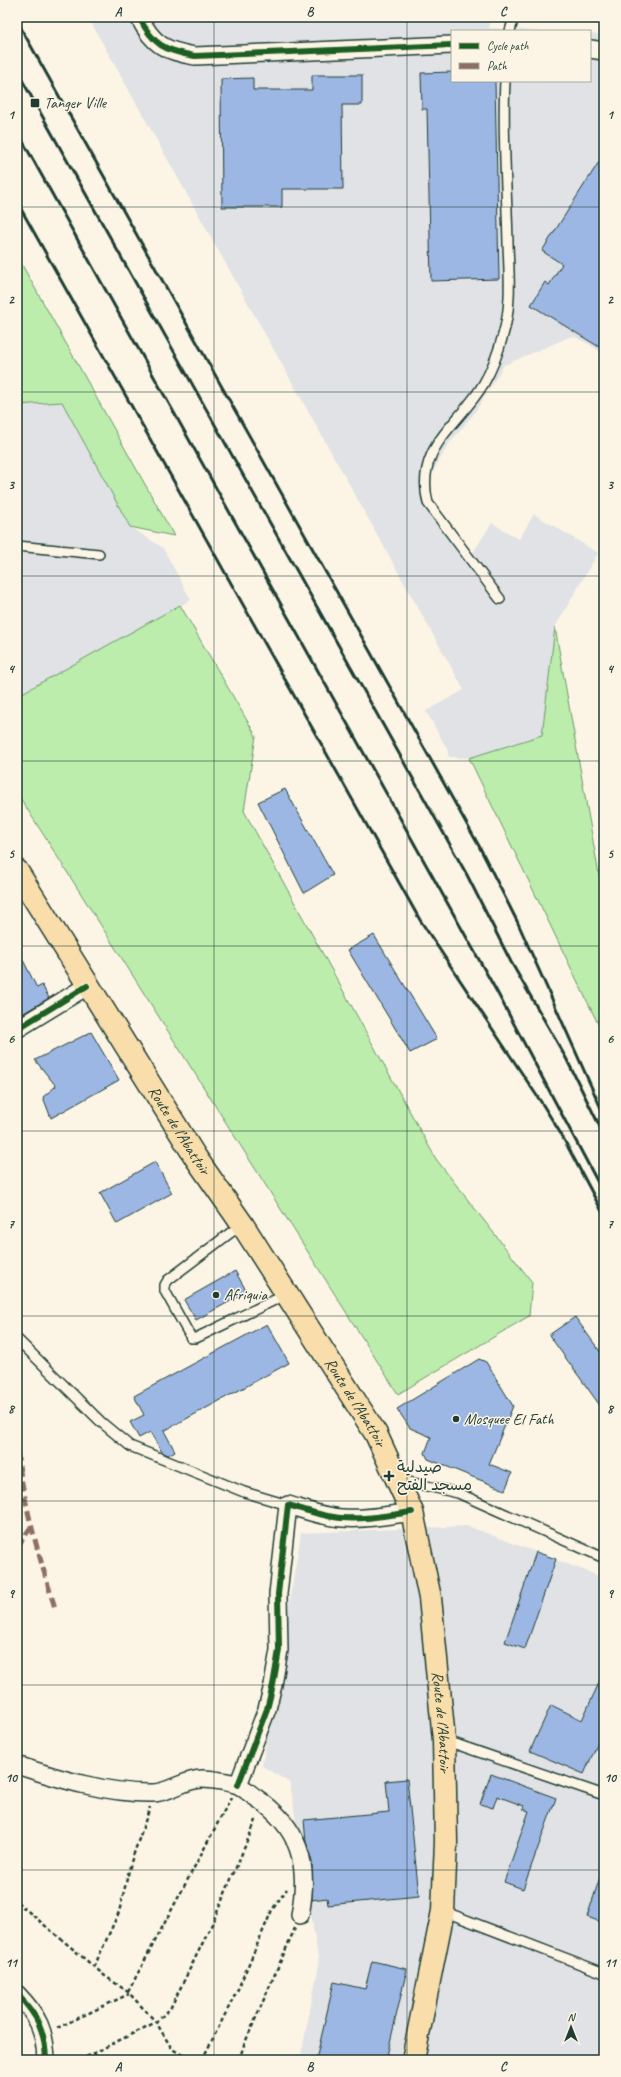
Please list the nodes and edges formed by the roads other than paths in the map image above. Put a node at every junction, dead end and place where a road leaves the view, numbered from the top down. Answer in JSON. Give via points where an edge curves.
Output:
{"nodes":[{"id":1,"x":139,"y":17,"type":"edge"},
{"id":2,"x":514,"y":17,"type":"edge"},
{"id":3,"x":510,"y":30,"type":"edge"},
{"id":4,"x":451,"y":45,"type":"edge"},
{"id":5,"x":591,"y":49,"type":"edge"},
{"id":6,"x":604,"y":51,"type":"edge"},
{"id":7,"x":505,"y":82,"type":"edge"},
{"id":8,"x":17,"y":546,"type":"edge"},
{"id":9,"x":99,"y":554,"type":"dead end"},
{"id":10,"x":500,"y":598,"type":"dead end"},
{"id":11,"x":17,"y":871,"type":"edge"},
{"id":12,"x":87,"y":986,"type":"junction"},
{"id":13,"x":17,"y":1029,"type":"edge"},
{"id":14,"x":242,"y":1224,"type":"junction"},
{"id":15,"x":285,"y":1295,"type":"junction"},
{"id":16,"x":17,"y":1338,"type":"edge"},
{"id":17,"x":398,"y":1479,"type":"junction"},
{"id":18,"x":288,"y":1505,"type":"junction"},
{"id":19,"x":412,"y":1512,"type":"junction"},
{"id":20,"x":604,"y":1558,"type":"edge"},
{"id":21,"x":444,"y":1740,"type":"junction"},
{"id":22,"x":17,"y":1765,"type":"edge"},
{"id":23,"x":238,"y":1786,"type":"junction"},
{"id":24,"x":604,"y":1794,"type":"edge"},
{"id":25,"x":443,"y":1911,"type":"junction"},
{"id":26,"x":300,"y":1915,"type":"road end"},
{"id":27,"x":604,"y":1973,"type":"edge"},
{"id":28,"x":17,"y":1994,"type":"edge"},
{"id":29,"x":46,"y":2060,"type":"edge"},
{"id":30,"x":413,"y":2060,"type":"edge"}],
"edges":[{"from":1,"to":4,"type":"street","via":[[156,42],[172,52],[195,56]]},
{"from":2,"to":3,"type":"lane"},
{"from":5,"to":6,"type":"street"},
{"from":7,"to":10,"type":"lane","via":[[509,288],[504,334],[484,382],[442,438],[427,462],[425,476],[428,503]]},
{"from":8,"to":9,"type":"lane"},
{"from":11,"to":12,"type":"main road","name":"Route de l’Abattoir"},
{"from":12,"to":13,"type":"street"},
{"from":12,"to":14,"type":"main road","name":"Route de l’Abattoir","via":[[196,1158]]},
{"from":14,"to":15,"type":"main road","name":"Route de l’Abattoir"},
{"from":14,"to":15,"type":"lane","via":[[168,1280],[165,1285],[165,1291],[191,1338],[196,1338]]},
{"from":15,"to":17,"type":"main road","name":"Route de l’Abattoir","via":[[313,1334],[376,1434]]},
{"from":16,"to":18,"type":"lane","via":[[101,1422],[130,1446],[244,1492]]},
{"from":17,"to":19,"type":"main road","name":"Route de l’Abattoir"},
{"from":17,"to":20,"type":"lane","via":[[458,1493]]},
{"from":18,"to":19,"type":"street","via":[[316,1514],[341,1518]]},
{"from":18,"to":23,"type":"street","via":[[278,1594],[279,1650],[273,1685],[267,1709]]},
{"from":19,"to":21,"type":"main road","name":"Route de l’Abattoir","via":[[430,1598]]},
{"from":21,"to":24,"type":"lane"},
{"from":21,"to":25,"type":"main road","name":"Route de l’Abattoir","via":[[446,1842]]},
{"from":22,"to":23,"type":"street","via":[[93,1787],[154,1794],[202,1779]]},
{"from":23,"to":26,"type":"street","via":[[263,1802],[292,1832],[299,1848],[303,1868],[305,1893]]},
{"from":25,"to":27,"type":"lane"},
{"from":25,"to":30,"type":"main road","name":"Route de l’Abattoir"},
{"from":28,"to":29,"type":"street","via":[[37,2019],[43,2034]]}]}
